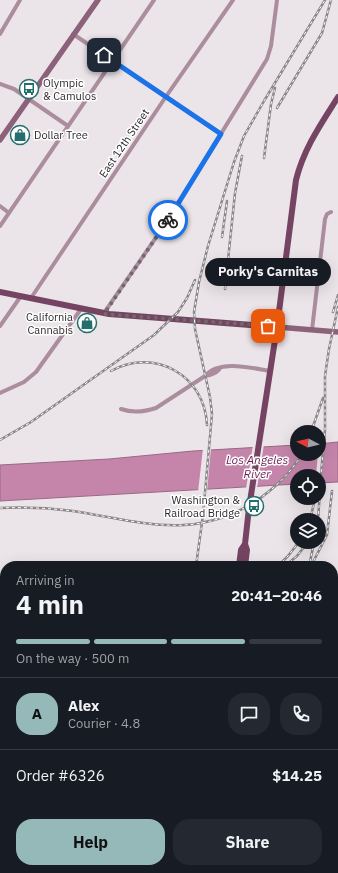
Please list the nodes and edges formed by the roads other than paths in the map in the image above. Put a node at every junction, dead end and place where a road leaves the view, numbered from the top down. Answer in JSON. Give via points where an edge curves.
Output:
{"nodes":[{"id":1,"x":20,"y":0,"type":"edge"},
{"id":2,"x":98,"y":0,"type":"edge"},
{"id":3,"x":154,"y":0,"type":"edge"},
{"id":4,"x":233,"y":0,"type":"edge"},
{"id":5,"x":277,"y":0,"type":"edge"},
{"id":6,"x":0,"y":34,"type":"edge"},
{"id":7,"x":73,"y":34,"type":"junction"},
{"id":8,"x":113,"y":61,"type":"junction"},
{"id":9,"x":0,"y":84,"type":"edge"},
{"id":10,"x":338,"y":97,"type":"edge"},
{"id":11,"x":165,"y":98,"type":"junction"},
{"id":12,"x":28,"y":99,"type":"junction"},
{"id":13,"x":68,"y":126,"type":"junction"},
{"id":14,"x":221,"y":134,"type":"junction"},
{"id":15,"x":0,"y":140,"type":"edge"},
{"id":16,"x":0,"y":206,"type":"edge"},
{"id":17,"x":331,"y":212,"type":"dead end"},
{"id":18,"x":9,"y":213,"type":"junction"},
{"id":19,"x":0,"y":226,"type":"edge"},
{"id":20,"x":0,"y":292,"type":"edge"},
{"id":21,"x":21,"y":296,"type":"junction"},
{"id":22,"x":31,"y":298,"type":"junction"},
{"id":23,"x":81,"y":308,"type":"junction"},
{"id":24,"x":104,"y":314,"type":"junction"},
{"id":25,"x":0,"y":326,"type":"edge"},
{"id":26,"x":277,"y":327,"type":"junction"},
{"id":27,"x":312,"y":330,"type":"junction"},
{"id":28,"x":338,"y":332,"type":"edge"},
{"id":29,"x":270,"y":371,"type":"junction"},
{"id":30,"x":0,"y":393,"type":"edge"},
{"id":31,"x":121,"y":409,"type":"dead end"},
{"id":32,"x":245,"y":544,"type":"junction"},
{"id":33,"x":240,"y":561,"type":"edge"},
{"id":34,"x":246,"y":561,"type":"edge"}],
"edges":[{"from":1,"to":6,"type":"street"},
{"from":2,"to":7,"type":"main road"},
{"from":3,"to":8,"type":"street"},
{"from":4,"to":11,"type":"street","name":"East 12th Street"},
{"from":5,"to":14,"type":"street","via":[[270,52]]},
{"from":7,"to":8,"type":"street"},
{"from":7,"to":12,"type":"main road"},
{"from":8,"to":11,"type":"street"},
{"from":8,"to":13,"type":"street"},
{"from":9,"to":12,"type":"street"},
{"from":10,"to":26,"type":"main road","via":[[309,143],[298,173]]},
{"from":11,"to":14,"type":"street"},
{"from":11,"to":22,"type":"street","name":"East 12th Street"},
{"from":12,"to":13,"type":"street"},
{"from":12,"to":15,"type":"main road"},
{"from":13,"to":18,"type":"street"},
{"from":14,"to":24,"type":"street","via":[[166,223]]},
{"from":16,"to":18,"type":"street"},
{"from":17,"to":27,"type":"street","via":[[325,219]]},
{"from":18,"to":19,"type":"street"},
{"from":20,"to":21,"type":"main road"},
{"from":21,"to":22,"type":"main road"},
{"from":21,"to":25,"type":"street"},
{"from":22,"to":23,"type":"main road"},
{"from":23,"to":24,"type":"main road"},
{"from":23,"to":30,"type":"street","via":[[36,372],[24,382]]},
{"from":24,"to":26,"type":"main road"},
{"from":26,"to":27,"type":"main road"},
{"from":26,"to":29,"type":"main road"},
{"from":27,"to":28,"type":"main road"},
{"from":29,"to":31,"type":"street","via":[[236,366],[220,368],[156,408],[129,412]]},
{"from":29,"to":32,"type":"main road"},
{"from":32,"to":33,"type":"main road","via":[[241,550]]},
{"from":32,"to":34,"type":"main road"}]}
